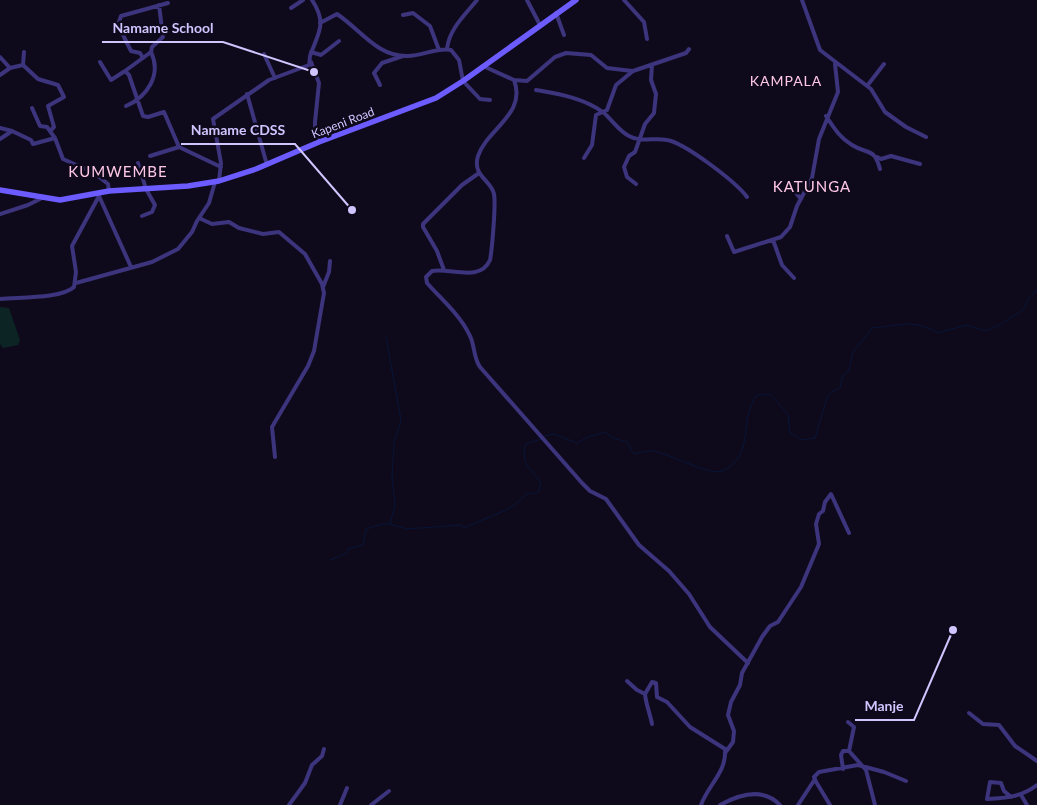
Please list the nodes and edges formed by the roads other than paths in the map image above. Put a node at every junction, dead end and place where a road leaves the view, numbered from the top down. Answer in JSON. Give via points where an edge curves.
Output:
{"nodes":[{"id":1,"x":303,"y":0,"type":"edge"},
{"id":2,"x":312,"y":0,"type":"edge"},
{"id":3,"x":477,"y":0,"type":"edge"},
{"id":4,"x":527,"y":0,"type":"edge"},
{"id":5,"x":576,"y":0,"type":"edge"},
{"id":6,"x":624,"y":0,"type":"edge"},
{"id":7,"x":802,"y":0,"type":"edge"},
{"id":8,"x":168,"y":3,"type":"dead end"},
{"id":9,"x":567,"y":3,"type":"edge"},
{"id":10,"x":158,"y":5,"type":"junction"},
{"id":11,"x":291,"y":8,"type":"dead end"},
{"id":12,"x":556,"y":14,"type":"junction"},
{"id":13,"x":403,"y":15,"type":"dead end"},
{"id":14,"x":320,"y":23,"type":"junction"},
{"id":15,"x":540,"y":25,"type":"junction"},
{"id":16,"x":564,"y":35,"type":"dead end"},
{"id":17,"x":647,"y":39,"type":"dead end"},
{"id":18,"x":339,"y":41,"type":"dead end"},
{"id":19,"x":448,"y":49,"type":"junction"},
{"id":20,"x":438,"y":50,"type":"junction"},
{"id":21,"x":689,"y":50,"type":"dead end"},
{"id":22,"x":24,"y":52,"type":"dead end"},
{"id":23,"x":151,"y":52,"type":"junction"},
{"id":24,"x":311,"y":52,"type":"junction"},
{"id":25,"x":264,"y":54,"type":"dead end"},
{"id":26,"x":403,"y":56,"type":"junction"},
{"id":27,"x":0,"y":57,"type":"edge"},
{"id":28,"x":143,"y":58,"type":"junction"},
{"id":29,"x":310,"y":60,"type":"junction"},
{"id":30,"x":100,"y":62,"type":"dead end"},
{"id":31,"x":836,"y":64,"type":"junction"},
{"id":32,"x":884,"y":64,"type":"dead end"},
{"id":33,"x":23,"y":65,"type":"junction"},
{"id":34,"x":652,"y":65,"type":"junction"},
{"id":35,"x":483,"y":66,"type":"junction"},
{"id":36,"x":10,"y":68,"type":"junction"},
{"id":37,"x":125,"y":71,"type":"junction"},
{"id":38,"x":633,"y":71,"type":"junction"},
{"id":39,"x":0,"y":75,"type":"edge"},
{"id":40,"x":274,"y":78,"type":"junction"},
{"id":41,"x":514,"y":80,"type":"junction"},
{"id":42,"x":463,"y":81,"type":"junction"},
{"id":43,"x":380,"y":85,"type":"dead end"},
{"id":44,"x":867,"y":86,"type":"junction"},
{"id":45,"x":536,"y":90,"type":"dead end"},
{"id":46,"x":247,"y":94,"type":"junction"},
{"id":47,"x":490,"y":100,"type":"dead end"},
{"id":48,"x":138,"y":101,"type":"junction"},
{"id":49,"x":126,"y":106,"type":"dead end"},
{"id":50,"x":32,"y":108,"type":"dead end"},
{"id":51,"x":602,"y":112,"type":"junction"},
{"id":52,"x":826,"y":116,"type":"junction"},
{"id":53,"x":0,"y":128,"type":"edge"},
{"id":54,"x":12,"y":131,"type":"junction"},
{"id":55,"x":50,"y":131,"type":"junction"},
{"id":56,"x":926,"y":137,"type":"dead end"},
{"id":57,"x":55,"y":138,"type":"junction"},
{"id":58,"x":0,"y":140,"type":"edge"},
{"id":59,"x":641,"y":140,"type":"junction"},
{"id":60,"x":319,"y":142,"type":"junction"},
{"id":61,"x":179,"y":147,"type":"junction"},
{"id":62,"x":150,"y":156,"type":"dead end"},
{"id":63,"x":877,"y":157,"type":"junction"},
{"id":64,"x":584,"y":158,"type":"dead end"},
{"id":65,"x":138,"y":164,"type":"dead end"},
{"id":66,"x":920,"y":164,"type":"dead end"},
{"id":67,"x":268,"y":165,"type":"junction"},
{"id":68,"x":221,"y":167,"type":"junction"},
{"id":69,"x":880,"y":169,"type":"dead end"},
{"id":70,"x":479,"y":173,"type":"junction"},
{"id":71,"x":217,"y":182,"type":"junction"},
{"id":72,"x":788,"y":182,"type":"dead end"},
{"id":73,"x":636,"y":184,"type":"dead end"},
{"id":74,"x":146,"y":189,"type":"junction"},
{"id":75,"x":0,"y":190,"type":"edge"},
{"id":76,"x":109,"y":191,"type":"junction"},
{"id":77,"x":99,"y":195,"type":"junction"},
{"id":78,"x":747,"y":197,"type":"dead end"},
{"id":79,"x":42,"y":198,"type":"junction"},
{"id":80,"x":801,"y":199,"type":"junction"},
{"id":81,"x":0,"y":214,"type":"edge"},
{"id":82,"x":142,"y":216,"type":"dead end"},
{"id":83,"x":199,"y":218,"type":"junction"},
{"id":84,"x":727,"y":236,"type":"dead end"},
{"id":85,"x":774,"y":240,"type":"junction"},
{"id":86,"x":330,"y":261,"type":"dead end"},
{"id":87,"x":131,"y":267,"type":"junction"},
{"id":88,"x":444,"y":270,"type":"junction"},
{"id":89,"x":794,"y":278,"type":"dead end"},
{"id":90,"x":76,"y":283,"type":"junction"},
{"id":91,"x":323,"y":287,"type":"junction"},
{"id":92,"x":0,"y":299,"type":"edge"},
{"id":93,"x":275,"y":457,"type":"dead end"},
{"id":94,"x":849,"y":533,"type":"dead end"},
{"id":95,"x":748,"y":663,"type":"junction"},
{"id":96,"x":627,"y":681,"type":"dead end"},
{"id":97,"x":645,"y":694,"type":"junction"},
{"id":98,"x":969,"y":713,"type":"dead end"},
{"id":99,"x":848,"y":722,"type":"dead end"},
{"id":100,"x":652,"y":724,"type":"dead end"},
{"id":101,"x":324,"y":748,"type":"dead end"},
{"id":102,"x":849,"y":751,"type":"junction"},
{"id":103,"x":725,"y":753,"type":"junction"},
{"id":104,"x":1037,"y":761,"type":"edge"},
{"id":105,"x":862,"y":766,"type":"junction"},
{"id":106,"x":843,"y":769,"type":"junction"},
{"id":107,"x":815,"y":779,"type":"junction"},
{"id":108,"x":906,"y":781,"type":"dead end"},
{"id":109,"x":1037,"y":785,"type":"edge"},
{"id":110,"x":347,"y":788,"type":"dead end"},
{"id":111,"x":389,"y":791,"type":"dead end"},
{"id":112,"x":1021,"y":795,"type":"junction"},
{"id":113,"x":1011,"y":797,"type":"junction"},
{"id":114,"x":289,"y":805,"type":"edge"},
{"id":115,"x":340,"y":805,"type":"edge"},
{"id":116,"x":371,"y":805,"type":"edge"},
{"id":117,"x":701,"y":805,"type":"edge"},
{"id":118,"x":720,"y":805,"type":"edge"},
{"id":119,"x":780,"y":805,"type":"edge"},
{"id":120,"x":798,"y":805,"type":"edge"},
{"id":121,"x":830,"y":805,"type":"edge"},
{"id":122,"x":875,"y":805,"type":"edge"},
{"id":123,"x":1027,"y":805,"type":"edge"}],
"edges":[{"from":1,"to":11,"type":"street"},
{"from":2,"to":14,"type":"street"},
{"from":3,"to":19,"type":"street","via":[[457,24],[449,38]]},
{"from":4,"to":15,"type":"street"},
{"from":5,"to":9,"type":"main road","name":"Kapeni Road"},
{"from":6,"to":17,"type":"street","via":[[644,22]]},
{"from":7,"to":31,"type":"street","via":[[817,45]]},
{"from":8,"to":10,"type":"street"},
{"from":9,"to":12,"type":"main road","name":"Kapeni Road"},
{"from":10,"to":23,"type":"street","via":[[162,37]]},
{"from":10,"to":28,"type":"street","via":[[121,16],[118,25],[131,52],[140,53]]},
{"from":12,"to":15,"type":"main road","name":"Kapeni Road"},
{"from":12,"to":16,"type":"street"},
{"from":13,"to":20,"type":"street","via":[[413,13],[430,26]]},
{"from":14,"to":24,"type":"street","via":[[318,41]]},
{"from":14,"to":26,"type":"street","via":[[337,14],[374,46]]},
{"from":15,"to":35,"type":"main road","name":"Kapeni Road"},
{"from":18,"to":24,"type":"street","via":[[321,55]]},
{"from":19,"to":20,"type":"street"},
{"from":19,"to":42,"type":"street","via":[[459,60]]},
{"from":20,"to":26,"type":"street"},
{"from":21,"to":34,"type":"street"},
{"from":22,"to":33,"type":"street"},
{"from":23,"to":28,"type":"street"},
{"from":23,"to":48,"type":"street","via":[[156,65],[153,79]]},
{"from":24,"to":29,"type":"street"},
{"from":25,"to":40,"type":"street"},
{"from":26,"to":43,"type":"street","via":[[382,63],[374,73]]},
{"from":27,"to":36,"type":"street"},
{"from":28,"to":37,"type":"street"},
{"from":29,"to":40,"type":"street","via":[[308,66]]},
{"from":29,"to":60,"type":"street","via":[[319,83],[315,131]]},
{"from":30,"to":37,"type":"street","via":[[111,80]]},
{"from":31,"to":44,"type":"street"},
{"from":31,"to":52,"type":"street","via":[[838,92]]},
{"from":32,"to":44,"type":"street"},
{"from":33,"to":36,"type":"street"},
{"from":33,"to":55,"type":"street","via":[[38,79],[58,85],[64,97],[48,106],[54,127]]},
{"from":34,"to":38,"type":"street"},
{"from":34,"to":59,"type":"street","via":[[651,80],[656,94],[654,113],[645,124]]},
{"from":35,"to":41,"type":"street"},
{"from":35,"to":42,"type":"main road","name":"Kapeni Road"},
{"from":36,"to":39,"type":"street"},
{"from":37,"to":48,"type":"street"},
{"from":38,"to":41,"type":"street","via":[[607,68],[591,55],[576,52],[555,57],[526,81]]},
{"from":38,"to":51,"type":"street","via":[[616,85],[612,101]]},
{"from":40,"to":46,"type":"street"},
{"from":41,"to":70,"type":"street","via":[[516,100],[499,128],[484,144],[478,157]]},
{"from":42,"to":47,"type":"street","via":[[480,99]]},
{"from":42,"to":60,"type":"main road","name":"Kapeni Road","via":[[426,102]]},
{"from":44,"to":56,"type":"street","via":[[885,112]]},
{"from":45,"to":51,"type":"street","via":[[579,100]]},
{"from":46,"to":67,"type":"street"},
{"from":46,"to":68,"type":"street","via":[[213,118]]},
{"from":48,"to":49,"type":"street"},
{"from":48,"to":61,"type":"street","via":[[144,117],[164,112]]},
{"from":50,"to":55,"type":"street","via":[[40,126]]},
{"from":51,"to":59,"type":"street","via":[[631,138]]},
{"from":51,"to":64,"type":"street","via":[[596,115],[592,145]]},
{"from":52,"to":63,"type":"street","via":[[837,134]]},
{"from":52,"to":80,"type":"street","via":[[818,142],[815,169]]},
{"from":53,"to":54,"type":"street"},
{"from":54,"to":57,"type":"street","via":[[34,144]]},
{"from":54,"to":58,"type":"street"},
{"from":55,"to":57,"type":"street"},
{"from":57,"to":76,"type":"street","via":[[64,160],[94,173],[108,184]]},
{"from":59,"to":73,"type":"street","via":[[624,167],[627,177]]},
{"from":59,"to":78,"type":"street","via":[[676,143],[714,166]]},
{"from":60,"to":67,"type":"main road","name":"Kapeni Road"},
{"from":61,"to":62,"type":"street"},
{"from":61,"to":68,"type":"street"},
{"from":63,"to":66,"type":"street","via":[[891,156]]},
{"from":63,"to":69,"type":"street"},
{"from":65,"to":74,"type":"street"},
{"from":67,"to":71,"type":"main road","name":"Kapeni Road"},
{"from":68,"to":71,"type":"street"},
{"from":70,"to":88,"type":"street","via":[[462,185],[423,224]]},
{"from":70,"to":88,"type":"street","via":[[494,195],[489,262],[484,268],[470,272]]},
{"from":71,"to":74,"type":"main road","name":"Kapeni Road"},
{"from":71,"to":83,"type":"street"},
{"from":72,"to":80,"type":"street"},
{"from":74,"to":76,"type":"main road","name":"Kapeni Road"},
{"from":74,"to":82,"type":"street","via":[[155,205],[152,212]]},
{"from":75,"to":79,"type":"main road","name":"Kapeni Road"},
{"from":76,"to":77,"type":"main road","name":"Kapeni Road"},
{"from":77,"to":79,"type":"main road","name":"Kapeni Road"},
{"from":77,"to":87,"type":"street"},
{"from":77,"to":90,"type":"street","via":[[72,246]]},
{"from":79,"to":81,"type":"street"},
{"from":80,"to":85,"type":"street","via":[[787,231]]},
{"from":83,"to":87,"type":"street","via":[[178,249],[152,262]]},
{"from":83,"to":91,"type":"street","via":[[212,224],[229,222],[263,234],[279,232],[304,254]]},
{"from":84,"to":85,"type":"street","via":[[734,252]]},
{"from":85,"to":89,"type":"street","via":[[782,265]]},
{"from":86,"to":91,"type":"street"},
{"from":87,"to":90,"type":"street"},
{"from":88,"to":95,"type":"street","via":[[429,272],[427,283],[471,336],[480,367],[590,491],[606,499],[640,546],[689,594],[710,627]]},
{"from":90,"to":92,"type":"street","via":[[66,291]]},
{"from":91,"to":93,"type":"street","via":[[314,351],[272,427]]},
{"from":94,"to":95,"type":"street","via":[[830,494],[819,514],[816,524],[819,544],[801,587],[778,622],[770,626],[762,637]]},
{"from":95,"to":103,"type":"street","via":[[731,702],[728,714],[734,731],[733,742]]},
{"from":96,"to":97,"type":"street"},
{"from":97,"to":100,"type":"street"},
{"from":97,"to":103,"type":"street","via":[[652,682],[656,682],[658,697],[667,702],[690,727],[721,745]]},
{"from":98,"to":104,"type":"street","via":[[983,724],[999,726],[1015,746]]},
{"from":99,"to":102,"type":"street","via":[[854,727]]},
{"from":101,"to":114,"type":"street"},
{"from":102,"to":105,"type":"street"},
{"from":102,"to":106,"type":"street","via":[[841,755]]},
{"from":103,"to":117,"type":"street","via":[[724,765]]},
{"from":105,"to":106,"type":"street"},
{"from":105,"to":108,"type":"street"},
{"from":105,"to":122,"type":"street","via":[[868,775]]},
{"from":106,"to":107,"type":"street","via":[[819,772]]},
{"from":107,"to":120,"type":"street"},
{"from":107,"to":121,"type":"street"},
{"from":109,"to":112,"type":"street"},
{"from":110,"to":115,"type":"street"},
{"from":111,"to":116,"type":"street"},
{"from":112,"to":113,"type":"street"},
{"from":112,"to":123,"type":"street"},
{"from":113,"to":113,"type":"street","via":[[987,799],[990,782],[1001,783]]},
{"from":118,"to":119,"type":"street","via":[[733,798],[760,793],[772,796]]}]}
